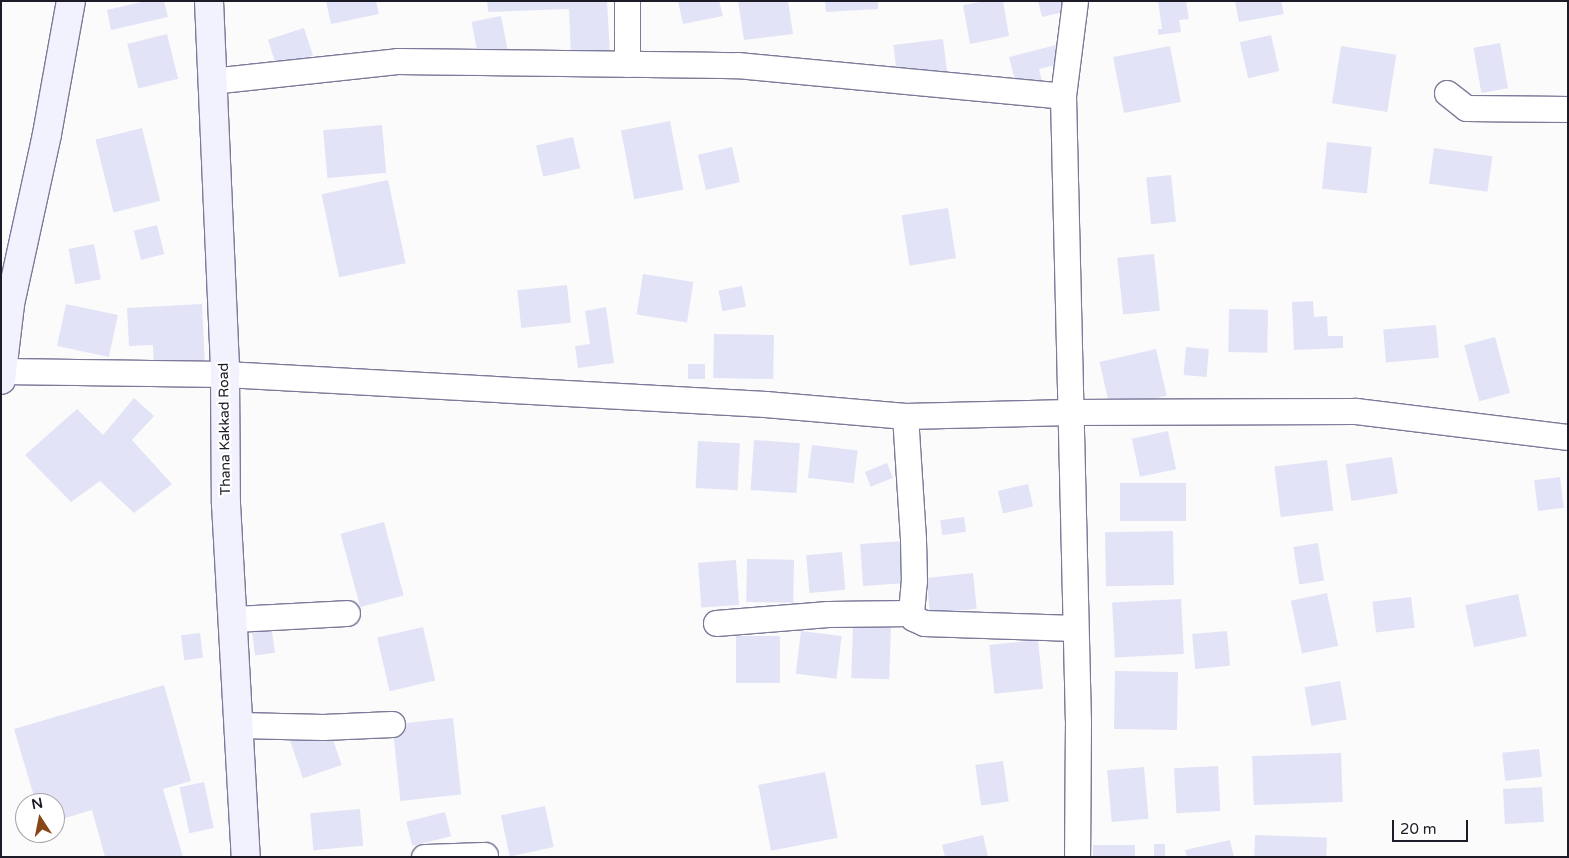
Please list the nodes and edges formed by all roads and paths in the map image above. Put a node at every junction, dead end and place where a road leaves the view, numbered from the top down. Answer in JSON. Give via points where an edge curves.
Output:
{"nodes":[{"id":1,"x":71,"y":1,"type":"edge"},
{"id":2,"x":209,"y":1,"type":"edge"},
{"id":3,"x":627,"y":1,"type":"edge"},
{"id":4,"x":1075,"y":1,"type":"edge"},
{"id":5,"x":627,"y":64,"type":"junction"},
{"id":6,"x":211,"y":81,"type":"junction"},
{"id":7,"x":1447,"y":93,"type":"dead end"},
{"id":8,"x":1063,"y":96,"type":"junction"},
{"id":9,"x":1568,"y":109,"type":"edge"},
{"id":10,"x":5,"y":303,"type":"edge"},
{"id":11,"x":225,"y":374,"type":"junction"},
{"id":12,"x":2,"y":375,"type":"edge"},
{"id":13,"x":1070,"y":412,"type":"junction"},
{"id":14,"x":905,"y":416,"type":"junction"},
{"id":15,"x":1568,"y":437,"type":"edge"},
{"id":16,"x":347,"y":612,"type":"dead end"},
{"id":17,"x":911,"y":613,"type":"junction"},
{"id":18,"x":233,"y":619,"type":"junction"},
{"id":19,"x":716,"y":623,"type":"dead end"},
{"id":20,"x":1076,"y":628,"type":"junction"},
{"id":21,"x":392,"y":724,"type":"dead end"},
{"id":22,"x":239,"y":725,"type":"junction"},
{"id":23,"x":485,"y":855,"type":"dead end"},
{"id":24,"x":246,"y":857,"type":"edge"},
{"id":25,"x":424,"y":857,"type":"edge"},
{"id":26,"x":1077,"y":857,"type":"edge"}],
"edges":[{"from":1,"to":10,"type":"main road","via":[[47,134]]},
{"from":2,"to":6,"type":"main road","name":"Thana Kakkad Road"},
{"from":3,"to":5,"type":"street"},
{"from":4,"to":8,"type":"street"},
{"from":5,"to":6,"type":"street","via":[[397,61]]},
{"from":5,"to":8,"type":"street","via":[[737,65]]},
{"from":6,"to":11,"type":"main road","name":"Thana Kakkad Road"},
{"from":7,"to":9,"type":"street","via":[[1466,108]]},
{"from":8,"to":13,"type":"street"},
{"from":10,"to":12,"type":"main road"},
{"from":11,"to":12,"type":"street"},
{"from":11,"to":14,"type":"street","via":[[765,404]]},
{"from":11,"to":18,"type":"main road","name":"Thana Kakkad Road","via":[[226,504]]},
{"from":13,"to":14,"type":"street"},
{"from":13,"to":15,"type":"street","via":[[1356,410]]},
{"from":13,"to":20,"type":"street"},
{"from":14,"to":17,"type":"street","via":[[914,564]]},
{"from":16,"to":18,"type":"street"},
{"from":17,"to":19,"type":"street","via":[[828,614]]},
{"from":17,"to":20,"type":"street","via":[[913,618],[924,623]]},
{"from":18,"to":22,"type":"main road","name":"Thana Kakkad Road"},
{"from":20,"to":26,"type":"street"},
{"from":21,"to":22,"type":"street","via":[[323,727]]},
{"from":22,"to":24,"type":"main road","name":"Thana Kakkad Road"},
{"from":23,"to":25,"type":"street"}]}
